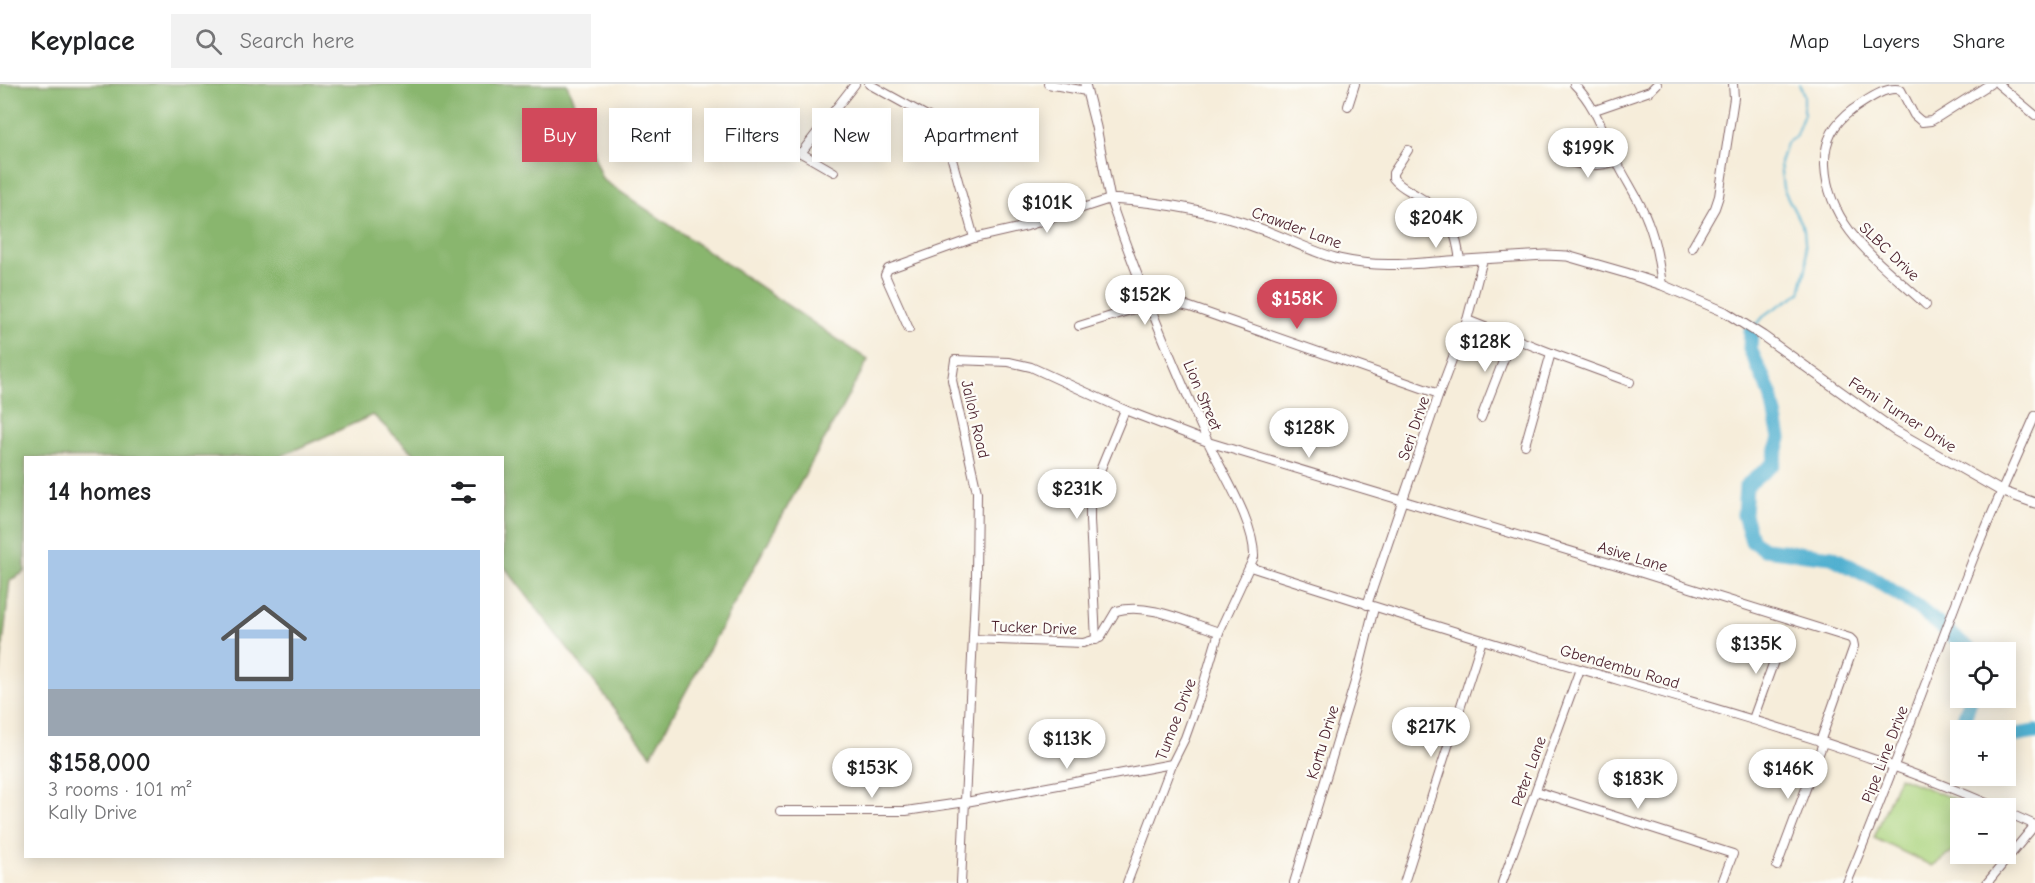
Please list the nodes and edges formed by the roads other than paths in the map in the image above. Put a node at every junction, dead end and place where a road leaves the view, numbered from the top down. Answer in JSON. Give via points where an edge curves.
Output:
{"nodes":[{"id":1,"x":855,"y":84,"type":"edge"},
{"id":2,"x":869,"y":84,"type":"edge"},
{"id":3,"x":1048,"y":84,"type":"edge"},
{"id":4,"x":1355,"y":84,"type":"edge"},
{"id":5,"x":1574,"y":84,"type":"edge"},
{"id":6,"x":1657,"y":84,"type":"edge"},
{"id":7,"x":1733,"y":84,"type":"edge"},
{"id":8,"x":1990,"y":84,"type":"edge"},
{"id":9,"x":1998,"y":84,"type":"edge"},
{"id":10,"x":1085,"y":87,"type":"edge"},
{"id":11,"x":1348,"y":106,"type":"dead end"},
{"id":12,"x":1595,"y":110,"type":"junction"},
{"id":13,"x":2035,"y":115,"type":"edge"},
{"id":14,"x":1408,"y":150,"type":"dead end"},
{"id":15,"x":801,"y":153,"type":"joint"},
{"id":16,"x":1560,"y":159,"type":"dead end"},
{"id":17,"x":1617,"y":161,"type":"junction"},
{"id":18,"x":834,"y":172,"type":"dead end"},
{"id":19,"x":1110,"y":199,"type":"junction"},
{"id":20,"x":974,"y":238,"type":"junction"},
{"id":21,"x":1692,"y":248,"type":"dead end"},
{"id":22,"x":1483,"y":259,"type":"junction"},
{"id":23,"x":1460,"y":261,"type":"junction"},
{"id":24,"x":1662,"y":285,"type":"junction"},
{"id":25,"x":1150,"y":304,"type":"junction"},
{"id":26,"x":1926,"y":305,"type":"dead end"},
{"id":27,"x":1467,"y":320,"type":"junction"},
{"id":28,"x":1078,"y":326,"type":"dead end"},
{"id":29,"x":1750,"y":327,"type":"joint"},
{"id":30,"x":909,"y":329,"type":"dead end"},
{"id":31,"x":1512,"y":338,"type":"junction"},
{"id":32,"x":1551,"y":353,"type":"junction"},
{"id":33,"x":1630,"y":382,"type":"dead end"},
{"id":34,"x":1439,"y":394,"type":"junction"},
{"id":35,"x":1125,"y":410,"type":"junction"},
{"id":36,"x":2035,"y":416,"type":"edge"},
{"id":37,"x":1481,"y":418,"type":"dead end"},
{"id":38,"x":1208,"y":442,"type":"junction"},
{"id":39,"x":1525,"y":445,"type":"dead end"},
{"id":40,"x":2001,"y":491,"type":"junction"},
{"id":41,"x":1403,"y":500,"type":"junction"},
{"id":42,"x":2035,"y":503,"type":"edge"},
{"id":43,"x":1250,"y":567,"type":"junction"},
{"id":44,"x":1371,"y":606,"type":"junction"},
{"id":45,"x":1219,"y":632,"type":"junction"},
{"id":46,"x":973,"y":639,"type":"junction"},
{"id":47,"x":1782,"y":639,"type":"dead end"},
{"id":48,"x":1096,"y":640,"type":"junction"},
{"id":49,"x":1482,"y":640,"type":"junction"},
{"id":50,"x":1580,"y":669,"type":"junction"},
{"id":51,"x":1753,"y":719,"type":"junction"},
{"id":52,"x":1822,"y":742,"type":"junction"},
{"id":53,"x":1172,"y":764,"type":"junction"},
{"id":54,"x":1894,"y":768,"type":"junction"},
{"id":55,"x":1536,"y":791,"type":"junction"},
{"id":56,"x":1972,"y":798,"type":"edge"},
{"id":57,"x":966,"y":802,"type":"junction"},
{"id":58,"x":780,"y":811,"type":"dead end"},
{"id":59,"x":2016,"y":816,"type":"edge"},
{"id":60,"x":2035,"y":825,"type":"edge"},
{"id":61,"x":1777,"y":866,"type":"dead end"},
{"id":62,"x":961,"y":883,"type":"edge"},
{"id":63,"x":1127,"y":883,"type":"edge"},
{"id":64,"x":1294,"y":883,"type":"edge"},
{"id":65,"x":1404,"y":883,"type":"edge"},
{"id":66,"x":1502,"y":883,"type":"edge"},
{"id":67,"x":1722,"y":883,"type":"edge"},
{"id":68,"x":1847,"y":883,"type":"edge"},
{"id":69,"x":1987,"y":883,"type":"edge"}],
"edges":[{"from":1,"to":15,"type":"street"},
{"from":2,"to":20,"type":"street","via":[[936,120],[945,134]]},
{"from":3,"to":10,"type":"street"},
{"from":4,"to":11,"type":"street"},
{"from":5,"to":12,"type":"street"},
{"from":6,"to":12,"type":"street","via":[[1650,91]]},
{"from":7,"to":21,"type":"street","via":[[1719,196]]},
{"from":8,"to":26,"type":"street","name":"SLBC Drive","via":[[1938,117],[1922,122],[1901,90],[1893,88],[1860,104],[1844,116],[1829,136],[1826,176],[1840,218],[1875,261]]},
{"from":9,"to":13,"type":"street"},
{"from":10,"to":19,"type":"street"},
{"from":12,"to":17,"type":"street"},
{"from":14,"to":23,"type":"street","via":[[1393,178],[1450,221],[1457,236]]},
{"from":15,"to":18,"type":"street"},
{"from":16,"to":17,"type":"street","via":[[1590,166]]},
{"from":17,"to":24,"type":"street","via":[[1648,223]]},
{"from":19,"to":20,"type":"street","via":[[1027,226]]},
{"from":19,"to":23,"type":"street","name":"Crawder Lane","via":[[1147,201],[1217,214],[1340,259],[1397,266]]},
{"from":19,"to":25,"type":"street","name":"Lion Street"},
{"from":20,"to":30,"type":"street","via":[[888,269],[885,275]]},
{"from":22,"to":23,"type":"street","name":"Crawder Lane"},
{"from":22,"to":24,"type":"street","name":"Crawder Lane","via":[[1568,256]]},
{"from":22,"to":27,"type":"street","name":"Seri Drive"},
{"from":24,"to":29,"type":"street","name":"Crawder Lane"},
{"from":25,"to":28,"type":"street"},
{"from":25,"to":34,"type":"street","via":[[1168,302],[1190,307]]},
{"from":25,"to":38,"type":"street","name":"Lion Street"},
{"from":27,"to":31,"type":"street"},
{"from":27,"to":34,"type":"street","name":"Seri Drive"},
{"from":29,"to":40,"type":"street","name":"Femi Turner Drive","via":[[1894,430]]},
{"from":31,"to":32,"type":"street"},
{"from":31,"to":37,"type":"street"},
{"from":32,"to":33,"type":"street"},
{"from":32,"to":39,"type":"street"},
{"from":34,"to":41,"type":"street","name":"Seri Drive"},
{"from":35,"to":38,"type":"street","name":"Jalloh Road"},
{"from":35,"to":46,"type":"street","name":"Jalloh Road","via":[[1020,364],[955,360],[952,380],[977,492]]},
{"from":35,"to":48,"type":"street","via":[[1090,495]]},
{"from":36,"to":40,"type":"street","name":"Pipe Line Drive"},
{"from":38,"to":41,"type":"street","name":"Jalloh Road"},
{"from":38,"to":43,"type":"street","name":"Lion Street","via":[[1251,535],[1254,557]]},
{"from":40,"to":42,"type":"street","name":"Femi Turner Drive"},
{"from":40,"to":54,"type":"street","name":"Pipe Line Drive"},
{"from":41,"to":44,"type":"street","name":"Seri Drive"},
{"from":41,"to":52,"type":"street","name":"Asive Lane","via":[[1850,638],[1854,646]]},
{"from":43,"to":44,"type":"street","name":"Gbendembu Road"},
{"from":43,"to":45,"type":"street","name":"Tumoe Drive"},
{"from":44,"to":49,"type":"street","name":"Gbendembu Road"},
{"from":44,"to":64,"type":"street","name":"Kortu Drive","via":[[1358,672]]},
{"from":45,"to":48,"type":"street","name":"Tucker Drive","via":[[1145,608],[1129,607],[1116,611]]},
{"from":45,"to":53,"type":"street","name":"Tumoe Drive","via":[[1196,709]]},
{"from":46,"to":48,"type":"street","name":"Tucker Drive","via":[[1066,644]]},
{"from":46,"to":57,"type":"street","name":"Jalloh Road"},
{"from":47,"to":51,"type":"street"},
{"from":49,"to":50,"type":"street","name":"Gbendembu Road"},
{"from":49,"to":65,"type":"street"},
{"from":50,"to":51,"type":"street","name":"Gbendembu Road"},
{"from":50,"to":55,"type":"street","name":"Peter Lane"},
{"from":51,"to":52,"type":"street","name":"Gbendembu Road"},
{"from":52,"to":54,"type":"street","name":"Gbendembu Road"},
{"from":52,"to":61,"type":"street"},
{"from":53,"to":57,"type":"street"},
{"from":53,"to":63,"type":"street","name":"Tumoe Drive"},
{"from":54,"to":56,"type":"street","name":"Gbendembu Road"},
{"from":54,"to":68,"type":"street","name":"Pipe Line Drive"},
{"from":55,"to":66,"type":"street","name":"Peter Lane"},
{"from":55,"to":67,"type":"street","via":[[1733,854]]},
{"from":57,"to":58,"type":"street","via":[[906,811]]},
{"from":57,"to":62,"type":"street","name":"Jalloh Road"},
{"from":59,"to":60,"type":"street"},
{"from":60,"to":69,"type":"street"}]}
